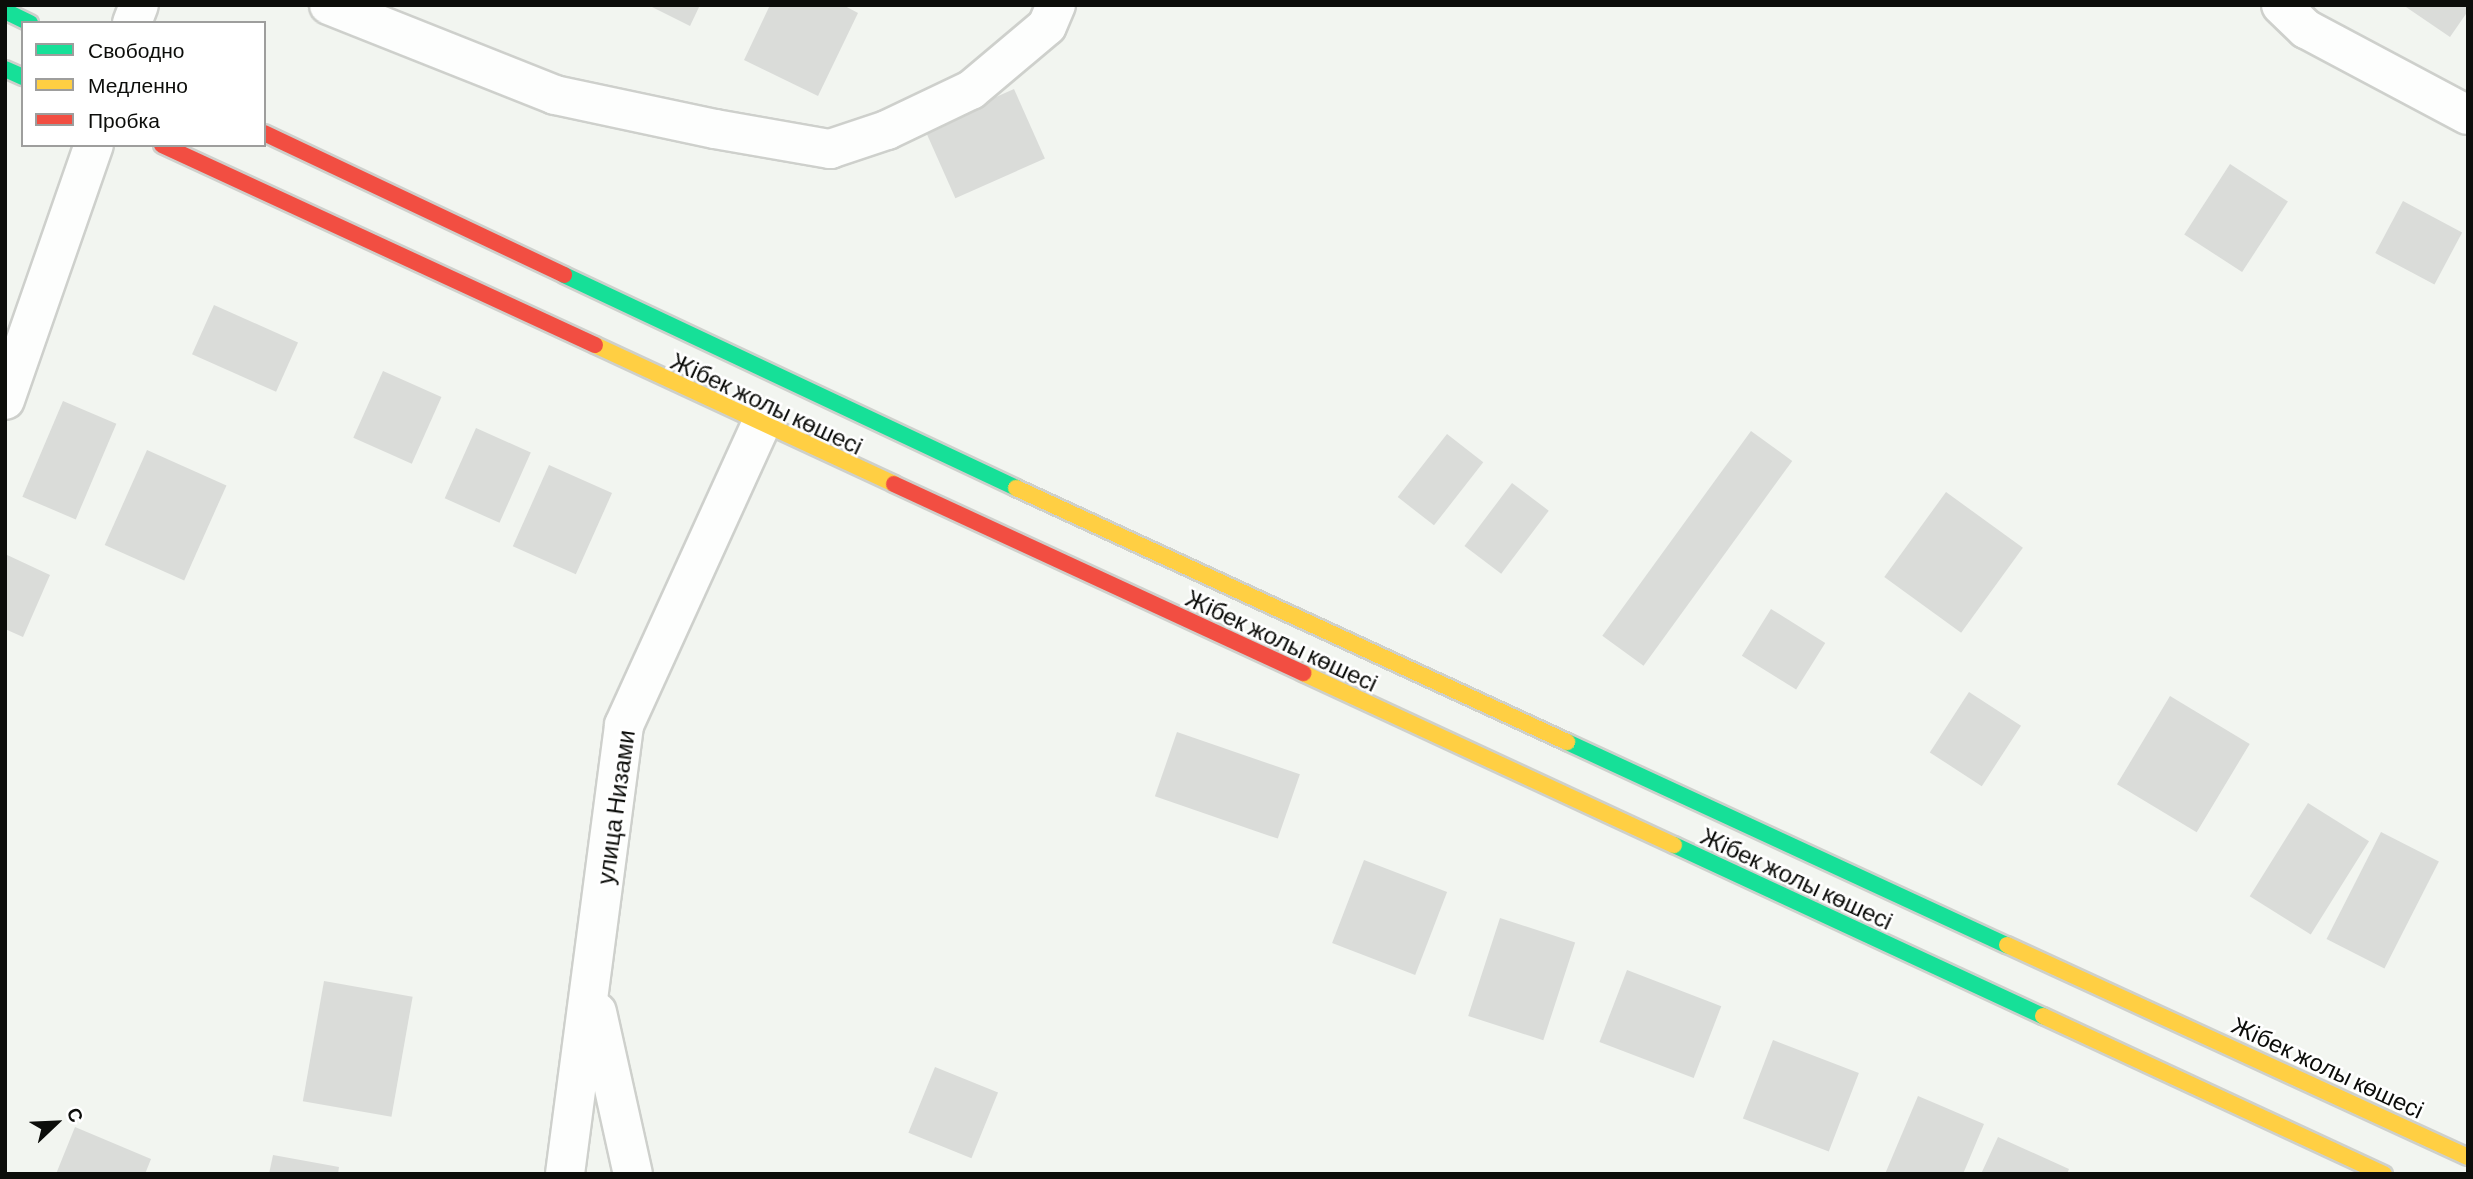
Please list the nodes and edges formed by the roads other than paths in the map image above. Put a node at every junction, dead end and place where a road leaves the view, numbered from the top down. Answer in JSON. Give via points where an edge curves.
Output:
{"nodes":[{"id":1,"x":329,"y":5,"type":"edge"},
{"id":2,"x":1056,"y":5,"type":"edge"},
{"id":3,"x":2281,"y":5,"type":"edge"},
{"id":4,"x":5,"y":11,"type":"edge"},
{"id":5,"x":26,"y":21,"type":"edge"},
{"id":6,"x":5,"y":69,"type":"edge"},
{"id":7,"x":21,"y":76,"type":"edge"},
{"id":8,"x":2468,"y":115,"type":"edge"},
{"id":9,"x":266,"y":134,"type":"edge"},
{"id":10,"x":92,"y":147,"type":"edge"},
{"id":11,"x":166,"y":147,"type":"edge"},
{"id":12,"x":5,"y":400,"type":"edge"},
{"id":13,"x":761,"y":425,"type":"junction"},
{"id":14,"x":592,"y":988,"type":"junction"},
{"id":15,"x":2468,"y":1157,"type":"edge"},
{"id":16,"x":565,"y":1174,"type":"edge"},
{"id":17,"x":632,"y":1174,"type":"edge"},
{"id":18,"x":2384,"y":1174,"type":"edge"}],
"edges":[{"from":1,"to":2,"type":"street","via":[[555,95],[830,149],[887,130],[971,90],[1046,26]]},
{"from":3,"to":8,"type":"street","via":[[2306,29]]},
{"from":4,"to":5,"type":"main road"},
{"from":6,"to":7,"type":"main road"},
{"from":9,"to":15,"type":"main road","name":"Жібек жолы көшесі","via":[[998,480]]},
{"from":10,"to":12,"type":"street"},
{"from":11,"to":13,"type":"main road","name":"Жібек жолы көшесі"},
{"from":13,"to":14,"type":"street","name":"улица Низами","via":[[624,725]]},
{"from":13,"to":18,"type":"main road","name":"Жібек жолы көшесі"},
{"from":14,"to":16,"type":"street","name":"улица Низами"},
{"from":14,"to":17,"type":"street"}]}
